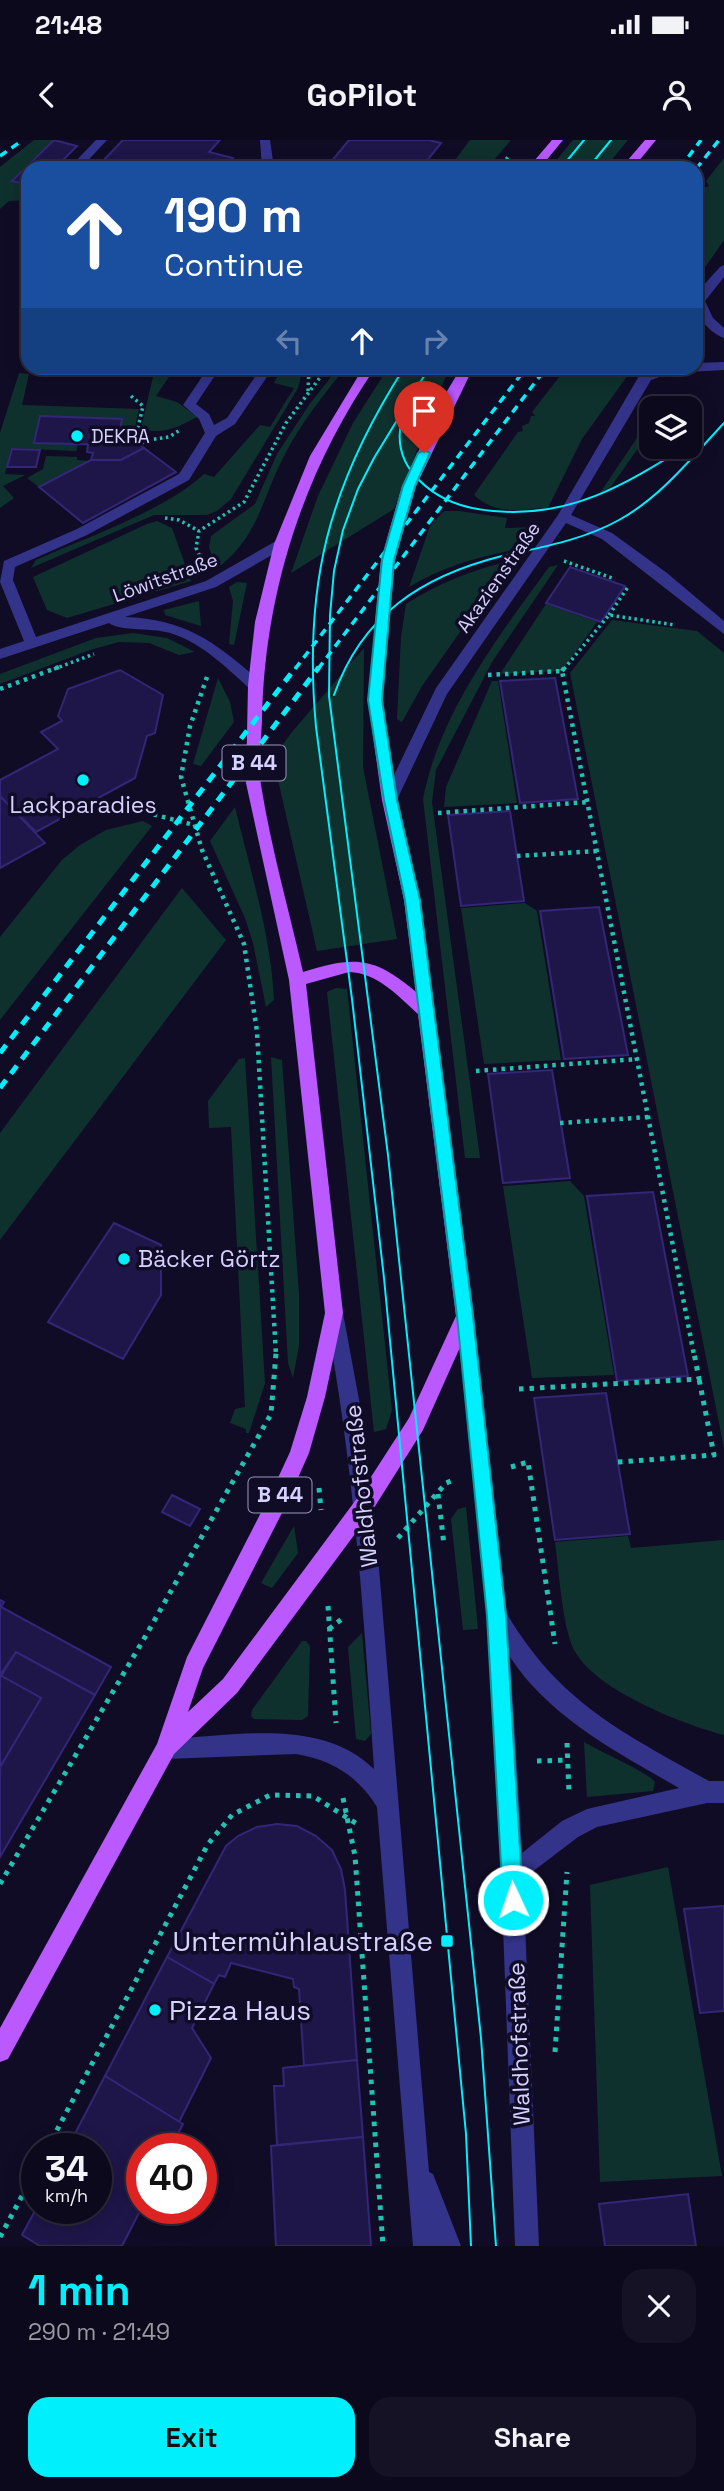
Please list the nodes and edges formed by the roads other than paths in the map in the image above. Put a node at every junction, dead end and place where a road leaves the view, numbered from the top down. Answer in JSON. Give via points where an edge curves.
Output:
{"nodes":[{"id":1,"x":102,"y":140,"type":"edge"},
{"id":2,"x":265,"y":140,"type":"edge"},
{"id":3,"x":558,"y":140,"type":"edge"},
{"id":4,"x":651,"y":140,"type":"edge"},
{"id":5,"x":82,"y":161,"type":"edge"},
{"id":6,"x":267,"y":161,"type":"edge"},
{"id":7,"x":540,"y":161,"type":"edge"},
{"id":8,"x":633,"y":161,"type":"edge"},
{"id":9,"x":724,"y":269,"type":"edge"},
{"id":10,"x":703,"y":296,"type":"edge"},
{"id":11,"x":703,"y":312,"type":"edge"},
{"id":12,"x":724,"y":334,"type":"edge"},
{"id":13,"x":724,"y":366,"type":"edge"},
{"id":14,"x":703,"y":367,"type":"edge"},
{"id":15,"x":209,"y":375,"type":"edge"},
{"id":16,"x":262,"y":375,"type":"edge"},
{"id":17,"x":364,"y":375,"type":"edge"},
{"id":18,"x":464,"y":375,"type":"edge"},
{"id":19,"x":647,"y":375,"type":"edge"},
{"id":20,"x":211,"y":433,"type":"junction"},
{"id":21,"x":564,"y":517,"type":"junction"},
{"id":22,"x":281,"y":544,"type":"junction"},
{"id":23,"x":98,"y":622,"type":"junction"},
{"id":24,"x":722,"y":628,"type":"edge"},
{"id":25,"x":32,"y":643,"type":"junction"},
{"id":26,"x":0,"y":654,"type":"edge"},
{"id":27,"x":255,"y":685,"type":"junction"},
{"id":28,"x":390,"y":800,"type":"junction"},
{"id":29,"x":297,"y":981,"type":"junction"},
{"id":30,"x":427,"y":1012,"type":"junction"},
{"id":31,"x":334,"y":1313,"type":"junction"},
{"id":32,"x":465,"y":1316,"type":"junction"},
{"id":33,"x":365,"y":1504,"type":"junction"},
{"id":34,"x":497,"y":1616,"type":"junction"},
{"id":35,"x":166,"y":1749,"type":"junction"},
{"id":36,"x":715,"y":1792,"type":"edge"},
{"id":37,"x":388,"y":1804,"type":"junction"},
{"id":38,"x":512,"y":1874,"type":"junction"},
{"id":39,"x":0,"y":2051,"type":"edge"},
{"id":40,"x":415,"y":2156,"type":"junction"},
{"id":41,"x":425,"y":2246,"type":"edge"},
{"id":42,"x":449,"y":2246,"type":"edge"},
{"id":43,"x":527,"y":2246,"type":"edge"}],
"edges":[{"from":1,"to":5,"type":"street"},
{"from":2,"to":6,"type":"street"},
{"from":3,"to":7,"type":"main road"},
{"from":4,"to":8,"type":"main road"},
{"from":9,"to":10,"type":"street"},
{"from":11,"to":12,"type":"street"},
{"from":13,"to":14,"type":"street"},
{"from":15,"to":20,"type":"street","via":[[189,405],[205,417]]},
{"from":16,"to":20,"type":"street","via":[[231,421]]},
{"from":17,"to":22,"type":"main road","number":"B 44","via":[[316,456]]},
{"from":18,"to":28,"type":"main road","name":"Waldhofstraße","via":[[409,486],[388,560],[375,700]]},
{"from":19,"to":21,"type":"street","name":"Akazienstraße"},
{"from":20,"to":25,"type":"street","via":[[184,477],[82,532],[9,564],[6,580]]},
{"from":21,"to":24,"type":"street","via":[[607,536]]},
{"from":21,"to":28,"type":"street","name":"Akazienstraße","via":[[441,692]]},
{"from":22,"to":23,"type":"street","name":"Löwitstraße","via":[[211,584]]},
{"from":22,"to":27,"type":"main road","number":"B 44","via":[[262,622]]},
{"from":23,"to":25,"type":"street","name":"Löwitstraße"},
{"from":23,"to":27,"type":"street","name":"Löwitstraße","via":[[145,621],[183,629]]},
{"from":25,"to":26,"type":"street","name":"Löwitstraße"},
{"from":27,"to":29,"type":"main road","number":"B 44","via":[[253,783]]},
{"from":28,"to":30,"type":"main road","name":"Waldhofstraße","via":[[412,900]]},
{"from":29,"to":30,"type":"main road","via":[[347,965],[364,966],[396,985]]},
{"from":29,"to":31,"type":"main road","name":"Waldhofstraße","number":"B 44"},
{"from":30,"to":32,"type":"main road","name":"Waldhofstraße"},
{"from":31,"to":33,"type":"street","name":"Waldhofstraße","via":[[351,1392]]},
{"from":31,"to":35,"type":"main road","number":"B 44","via":[[299,1452],[194,1664]]},
{"from":32,"to":33,"type":"main road","number":"B 44","via":[[416,1424]]},
{"from":32,"to":34,"type":"street","name":"Waldhofstraße"},
{"from":33,"to":35,"type":"main road","number":"B 44","via":[[230,1686]]},
{"from":33,"to":37,"type":"street","name":"Waldhofstraße"},
{"from":34,"to":36,"type":"street","via":[[527,1664],[591,1725]]},
{"from":34,"to":38,"type":"street","name":"Waldhofstraße"},
{"from":35,"to":37,"type":"street","via":[[317,1746],[353,1762]]},
{"from":35,"to":39,"type":"main road","number":"B 44"},
{"from":36,"to":38,"type":"street","via":[[595,1817],[570,1829]]},
{"from":37,"to":40,"type":"street","name":"Waldhofstraße"},
{"from":38,"to":43,"type":"street","name":"Waldhofstraße"},
{"from":40,"to":41,"type":"street","name":"Waldhofstraße"},
{"from":40,"to":42,"type":"street"}]}
